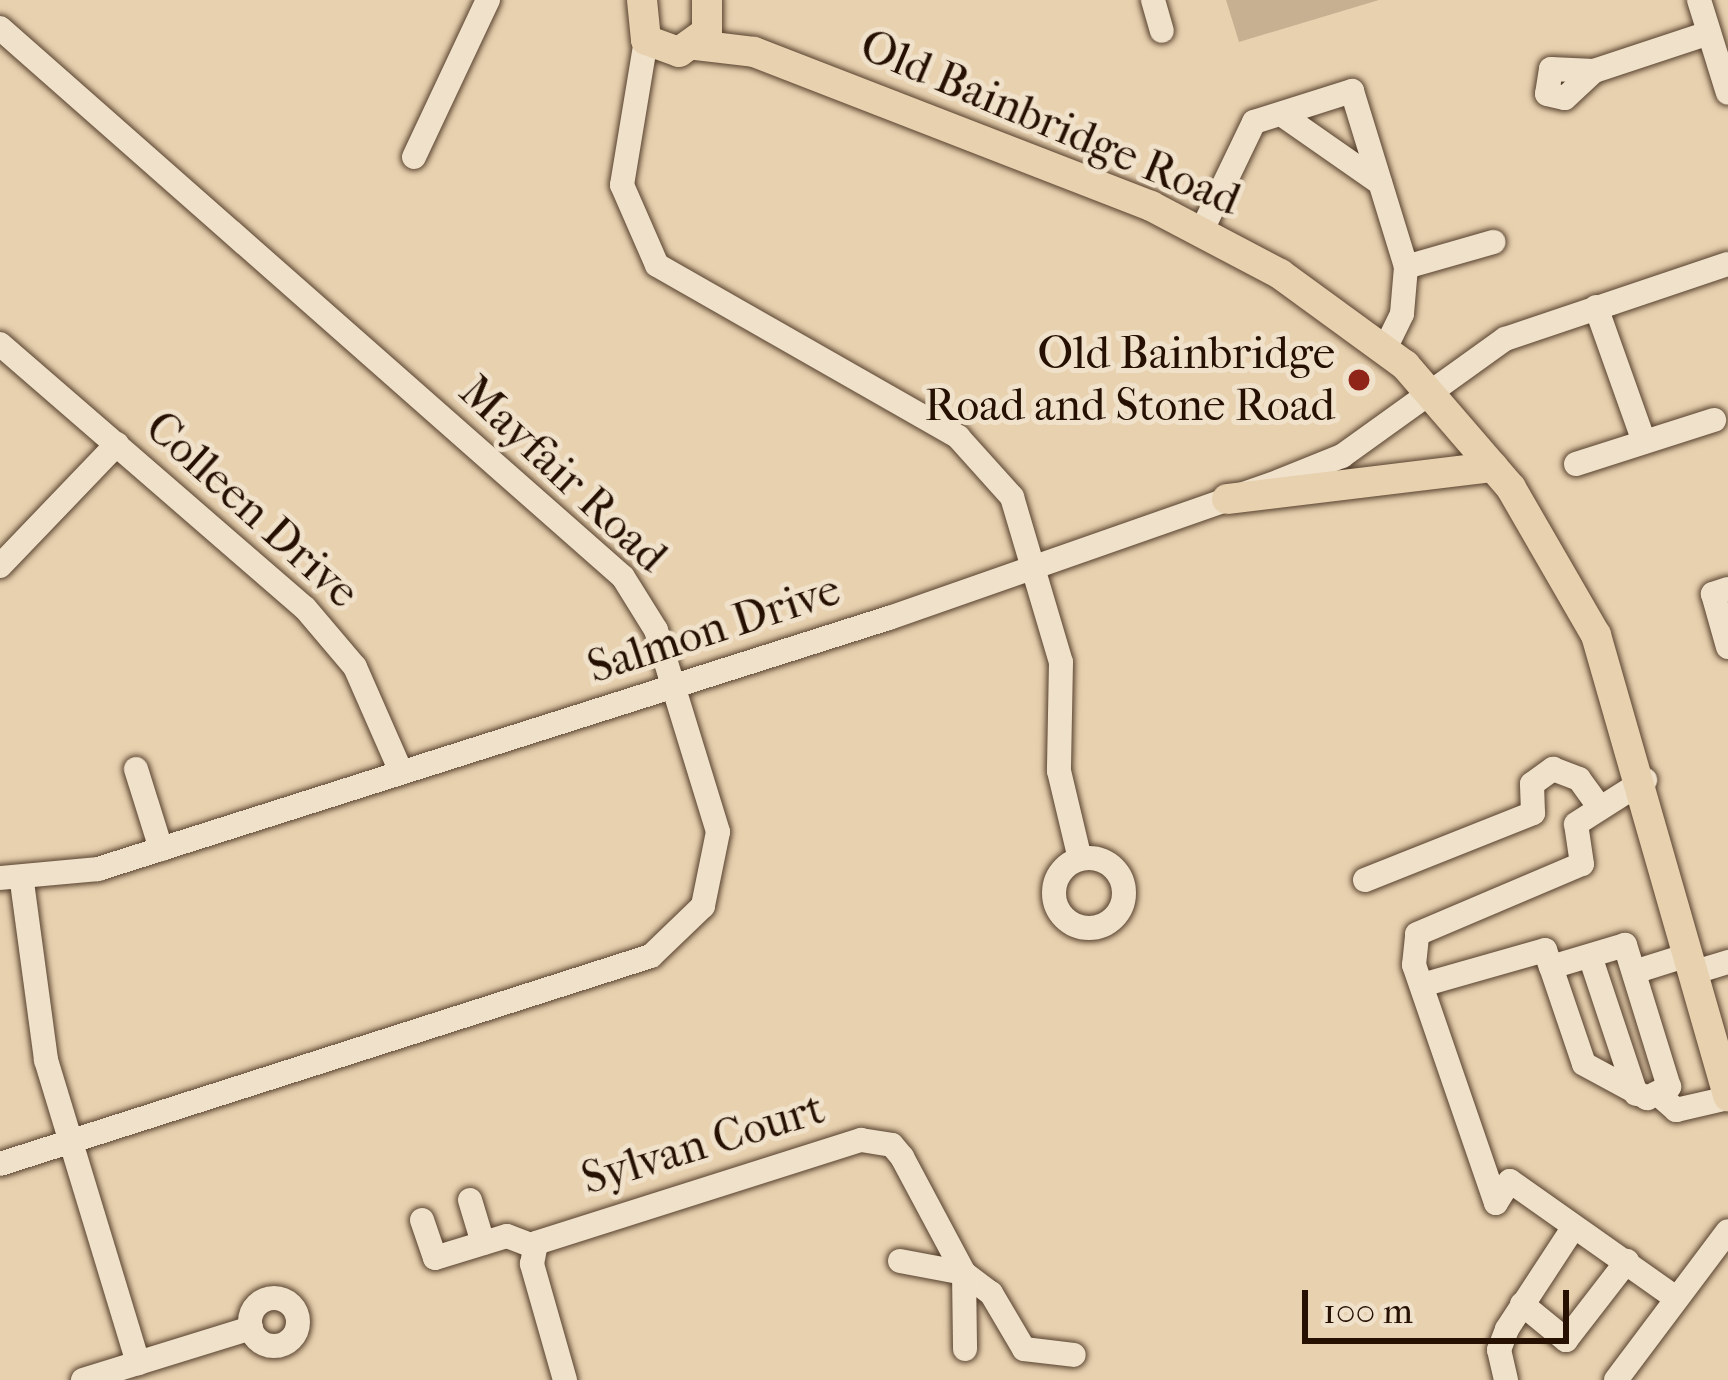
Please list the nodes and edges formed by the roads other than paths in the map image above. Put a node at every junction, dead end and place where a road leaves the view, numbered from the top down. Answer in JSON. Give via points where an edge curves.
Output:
{"nodes":[{"id":1,"x":488,"y":0,"type":"edge"},
{"id":2,"x":617,"y":0,"type":"edge"},
{"id":3,"x":1153,"y":0,"type":"edge"},
{"id":4,"x":1699,"y":0,"type":"edge"},
{"id":5,"x":709,"y":4,"type":"edge"},
{"id":6,"x":642,"y":21,"type":"edge"},
{"id":7,"x":0,"y":28,"type":"edge"},
{"id":8,"x":1162,"y":32,"type":"dead end"},
{"id":9,"x":1709,"y":33,"type":"junction"},
{"id":10,"x":687,"y":49,"type":"junction"},
{"id":11,"x":754,"y":52,"type":"junction"},
{"id":12,"x":1594,"y":71,"type":"dead end"},
{"id":13,"x":645,"y":90,"type":"junction"},
{"id":14,"x":1728,"y":93,"type":"edge"},
{"id":15,"x":1281,"y":114,"type":"junction"},
{"id":16,"x":414,"y":157,"type":"dead end"},
{"id":17,"x":1380,"y":183,"type":"junction"},
{"id":18,"x":1202,"y":230,"type":"junction"},
{"id":19,"x":1492,"y":242,"type":"dead end"},
{"id":20,"x":1728,"y":264,"type":"edge"},
{"id":21,"x":1406,"y":267,"type":"junction"},
{"id":22,"x":1596,"y":307,"type":"junction"},
{"id":23,"x":0,"y":344,"type":"edge"},
{"id":24,"x":1385,"y":349,"type":"junction"},
{"id":25,"x":1430,"y":393,"type":"junction"},
{"id":26,"x":1714,"y":420,"type":"dead end"},
{"id":27,"x":1644,"y":442,"type":"junction"},
{"id":28,"x":117,"y":444,"type":"junction"},
{"id":29,"x":1576,"y":464,"type":"dead end"},
{"id":30,"x":1493,"y":467,"type":"junction"},
{"id":31,"x":1227,"y":499,"type":"junction"},
{"id":32,"x":0,"y":566,"type":"edge"},
{"id":33,"x":1035,"y":566,"type":"junction"},
{"id":34,"x":1728,"y":590,"type":"edge"},
{"id":35,"x":1728,"y":647,"type":"edge"},
{"id":36,"x":673,"y":686,"type":"junction"},
{"id":37,"x":136,"y":770,"type":"dead end"},
{"id":38,"x":401,"y":772,"type":"junction"},
{"id":39,"x":1645,"y":780,"type":"junction"},
{"id":40,"x":1598,"y":805,"type":"junction"},
{"id":41,"x":161,"y":849,"type":"junction"},
{"id":42,"x":1080,"y":859,"type":"dead end"},
{"id":43,"x":11,"y":880,"type":"edge"},
{"id":44,"x":1365,"y":880,"type":"dead end"},
{"id":45,"x":1592,"y":962,"type":"junction"},
{"id":46,"x":1728,"y":962,"type":"edge"},
{"id":47,"x":1690,"y":964,"type":"junction"},
{"id":48,"x":1551,"y":967,"type":"junction"},
{"id":49,"x":1634,"y":972,"type":"junction"},
{"id":50,"x":1422,"y":986,"type":"junction"},
{"id":51,"x":1648,"y":1095,"type":"junction"},
{"id":52,"x":1728,"y":1097,"type":"edge"},
{"id":53,"x":70,"y":1141,"type":"junction"},
{"id":54,"x":0,"y":1164,"type":"edge"},
{"id":55,"x":470,"y":1200,"type":"dead end"},
{"id":56,"x":422,"y":1220,"type":"dead end"},
{"id":57,"x":1573,"y":1228,"type":"junction"},
{"id":58,"x":1728,"y":1232,"type":"edge"},
{"id":59,"x":483,"y":1243,"type":"junction"},
{"id":60,"x":535,"y":1247,"type":"junction"},
{"id":61,"x":900,"y":1261,"type":"dead end"},
{"id":62,"x":1627,"y":1261,"type":"junction"},
{"id":63,"x":964,"y":1273,"type":"junction"},
{"id":64,"x":1677,"y":1299,"type":"junction"},
{"id":65,"x":1522,"y":1304,"type":"junction"},
{"id":66,"x":250,"y":1328,"type":"dead end"},
{"id":67,"x":965,"y":1349,"type":"dead end"},
{"id":68,"x":1074,"y":1355,"type":"dead end"},
{"id":69,"x":138,"y":1363,"type":"junction"},
{"id":70,"x":83,"y":1380,"type":"edge"},
{"id":71,"x":565,"y":1380,"type":"edge"},
{"id":72,"x":1507,"y":1380,"type":"edge"},
{"id":73,"x":1616,"y":1380,"type":"edge"}],
"edges":[{"from":1,"to":16,"type":"street"},
{"from":2,"to":6,"type":"main road"},
{"from":3,"to":8,"type":"street"},
{"from":4,"to":9,"type":"street"},
{"from":5,"to":10,"type":"main road"},
{"from":5,"to":11,"type":"main road","name":"Old Bainbridge Road"},
{"from":6,"to":10,"type":"main road","name":"Old Bainbridge Road"},
{"from":6,"to":13,"type":"street"},
{"from":7,"to":36,"type":"street","name":"Mayfair Road","via":[[603,558],[644,607]]},
{"from":9,"to":12,"type":"street"},
{"from":9,"to":14,"type":"street"},
{"from":10,"to":11,"type":"main road","name":"Old Bainbridge Road"},
{"from":10,"to":13,"type":"street"},
{"from":11,"to":18,"type":"main road","name":"Old Bainbridge Road"},
{"from":13,"to":33,"type":"street","via":[[622,185],[657,265],[958,436],[998,472]]},
{"from":15,"to":17,"type":"street"},
{"from":15,"to":17,"type":"street","via":[[1352,91]]},
{"from":15,"to":18,"type":"street","via":[[1254,122]]},
{"from":17,"to":21,"type":"street"},
{"from":18,"to":24,"type":"main road","name":"Old Bainbridge Road"},
{"from":19,"to":21,"type":"street"},
{"from":20,"to":22,"type":"street","name":"Salmon Drive"},
{"from":21,"to":24,"type":"street","via":[[1402,314]]},
{"from":22,"to":25,"type":"street","name":"Salmon Drive","via":[[1505,339]]},
{"from":22,"to":27,"type":"street"},
{"from":23,"to":28,"type":"street","name":"Colleen Drive"},
{"from":24,"to":25,"type":"main road","name":"Old Bainbridge Road"},
{"from":25,"to":30,"type":"main road","name":"Old Bainbridge Road"},
{"from":25,"to":31,"type":"street","name":"Salmon Drive","via":[[1342,456]]},
{"from":26,"to":27,"type":"street"},
{"from":27,"to":29,"type":"street"},
{"from":28,"to":32,"type":"street"},
{"from":28,"to":38,"type":"street","name":"Colleen Drive","via":[[332,637]]},
{"from":30,"to":31,"type":"main road"},
{"from":30,"to":39,"type":"main road","name":"Old Bainbridge Road","via":[[1571,582]]},
{"from":31,"to":33,"type":"street","name":"Salmon Drive"},
{"from":33,"to":36,"type":"street","name":"Salmon Drive"},
{"from":33,"to":42,"type":"street","via":[[1061,662],[1059,771]]},
{"from":34,"to":35,"type":"street","via":[[1713,594]]},
{"from":36,"to":38,"type":"street","name":"Salmon Drive"},
{"from":36,"to":53,"type":"street","name":"Mayfair Road","via":[[718,847],[703,906],[666,947]]},
{"from":37,"to":41,"type":"street"},
{"from":38,"to":41,"type":"street","name":"Salmon Drive"},
{"from":39,"to":40,"type":"street"},
{"from":39,"to":47,"type":"main road","name":"Old Bainbridge Road"},
{"from":40,"to":44,"type":"street","via":[[1579,779],[1553,769],[1532,784],[1533,813]]},
{"from":40,"to":50,"type":"street","via":[[1576,824],[1582,864],[1417,934]]},
{"from":41,"to":43,"type":"street","name":"Salmon Drive"},
{"from":43,"to":53,"type":"street"},
{"from":45,"to":48,"type":"street"},
{"from":45,"to":49,"type":"street","via":[[1625,945]]},
{"from":45,"to":51,"type":"street"},
{"from":46,"to":47,"type":"street"},
{"from":47,"to":49,"type":"street"},
{"from":47,"to":52,"type":"main road","name":"Old Bainbridge Road"},
{"from":48,"to":50,"type":"street","via":[[1545,950]]},
{"from":48,"to":51,"type":"street","via":[[1584,1064]]},
{"from":49,"to":51,"type":"street","via":[[1670,1077]]},
{"from":50,"to":57,"type":"street","via":[[1496,1203],[1510,1180]]},
{"from":51,"to":52,"type":"street","via":[[1676,1110]]},
{"from":53,"to":54,"type":"street","name":"Mayfair Road"},
{"from":53,"to":69,"type":"street"},
{"from":55,"to":59,"type":"street"},
{"from":56,"to":59,"type":"street","via":[[435,1258]]},
{"from":57,"to":62,"type":"street"},
{"from":57,"to":65,"type":"street"},
{"from":58,"to":64,"type":"street"},
{"from":59,"to":60,"type":"street","via":[[507,1236]]},
{"from":60,"to":63,"type":"street","name":"Sylvan Court","via":[[569,1228],[879,1140],[902,1157]]},
{"from":60,"to":71,"type":"street"},
{"from":61,"to":63,"type":"street"},
{"from":62,"to":64,"type":"street"},
{"from":62,"to":65,"type":"street","via":[[1566,1340]]},
{"from":63,"to":67,"type":"street"},
{"from":63,"to":68,"type":"street","via":[[992,1293],[1024,1348]]},
{"from":64,"to":73,"type":"street"},
{"from":65,"to":72,"type":"street","via":[[1499,1350]]},
{"from":66,"to":69,"type":"street"},
{"from":69,"to":70,"type":"street"}]}
